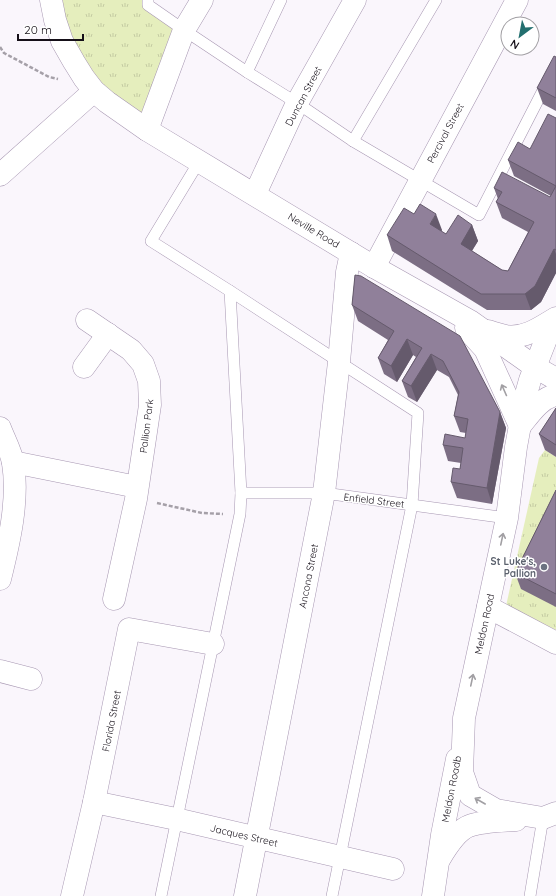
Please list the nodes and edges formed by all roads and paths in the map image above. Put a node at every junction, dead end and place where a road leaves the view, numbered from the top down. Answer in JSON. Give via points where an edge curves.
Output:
{"nodes":[{"id":1,"x":51,"y":0,"type":"edge"},
{"id":2,"x":148,"y":0,"type":"edge"},
{"id":3,"x":202,"y":0,"type":"edge"},
{"id":4,"x":280,"y":0,"type":"edge"},
{"id":5,"x":355,"y":0,"type":"edge"},
{"id":6,"x":436,"y":0,"type":"edge"},
{"id":7,"x":517,"y":0,"type":"edge"},
{"id":8,"x":184,"y":30,"type":"junction"},
{"id":9,"x":0,"y":47,"type":"edge"},
{"id":10,"x":556,"y":65,"type":"edge"},
{"id":11,"x":247,"y":72,"type":"junction"},
{"id":12,"x":89,"y":84,"type":"junction"},
{"id":13,"x":297,"y":103,"type":"junction"},
{"id":14,"x":148,"y":130,"type":"junction"},
{"id":15,"x":353,"y":141,"type":"junction"},
{"id":16,"x":200,"y":160,"type":"junction"},
{"id":17,"x":0,"y":175,"type":"edge"},
{"id":18,"x":420,"y":180,"type":"junction"},
{"id":19,"x":255,"y":194,"type":"junction"},
{"id":20,"x":351,"y":253,"type":"junction"},
{"id":21,"x":374,"y":267,"type":"junction"},
{"id":22,"x":230,"y":291,"type":"junction"},
{"id":23,"x":443,"y":306,"type":"junction"},
{"id":24,"x":556,"y":319,"type":"edge"},
{"id":25,"x":87,"y":320,"type":"dead end"},
{"id":26,"x":483,"y":329,"type":"junction"},
{"id":27,"x":556,"y":329,"type":"edge"},
{"id":28,"x":108,"y":334,"type":"junction"},
{"id":29,"x":556,"y":352,"type":"edge"},
{"id":30,"x":339,"y":362,"type":"junction"},
{"id":31,"x":535,"y":366,"type":"junction"},
{"id":32,"x":84,"y":367,"type":"dead end"},
{"id":33,"x":556,"y":379,"type":"edge"},
{"id":34,"x":556,"y":395,"type":"edge"},
{"id":35,"x":520,"y":426,"type":"junction"},
{"id":36,"x":0,"y":428,"type":"edge"},
{"id":37,"x":13,"y":462,"type":"junction"},
{"id":38,"x":136,"y":493,"type":"junction"},
{"id":39,"x":324,"y":493,"type":"junction"},
{"id":40,"x":241,"y":494,"type":"junction"},
{"id":41,"x":412,"y":505,"type":"junction"},
{"id":42,"x":240,"y":514,"type":"junction"},
{"id":43,"x":506,"y":518,"type":"junction"},
{"id":44,"x":0,"y":579,"type":"edge"},
{"id":45,"x":114,"y":599,"type":"dead end"},
{"id":46,"x":488,"y":607,"type":"junction"},
{"id":47,"x":556,"y":643,"type":"edge"},
{"id":48,"x":213,"y":644,"type":"junction"},
{"id":49,"x":0,"y":671,"type":"edge"},
{"id":50,"x":31,"y":678,"type":"dead end"},
{"id":51,"x":464,"y":718,"type":"junction"},
{"id":52,"x":94,"y":802,"type":"junction"},
{"id":53,"x":550,"y":816,"type":"edge"},
{"id":54,"x":176,"y":820,"type":"junction"},
{"id":55,"x":256,"y":838,"type":"junction"},
{"id":56,"x":340,"y":857,"type":"junction"},
{"id":57,"x":438,"y":861,"type":"junction"},
{"id":58,"x":393,"y":869,"type":"dead end"},
{"id":59,"x":72,"y":896,"type":"edge"},
{"id":60,"x":161,"y":896,"type":"edge"},
{"id":61,"x":245,"y":896,"type":"edge"},
{"id":62,"x":332,"y":896,"type":"edge"},
{"id":63,"x":433,"y":896,"type":"edge"},
{"id":64,"x":530,"y":896,"type":"edge"}],
"edges":[{"from":1,"to":12,"type":"street","name":"Neville Road","via":[[62,41]]},
{"from":2,"to":8,"type":"lane","via":[[148,4]]},
{"from":3,"to":8,"type":"street"},
{"from":4,"to":11,"type":"lane"},
{"from":5,"to":13,"type":"street","name":"Duncan Street"},
{"from":6,"to":15,"type":"lane"},
{"from":7,"to":18,"type":"street","name":"Percival Street"},
{"from":8,"to":11,"type":"lane"},
{"from":8,"to":14,"type":"street"},
{"from":9,"to":12,"type":"path","via":[[4,53],[49,78]]},
{"from":10,"to":18,"type":"lane","via":[[479,215]]},
{"from":11,"to":13,"type":"lane"},
{"from":12,"to":14,"type":"street","name":"Neville Road","via":[[107,102]]},
{"from":12,"to":17,"type":"street"},
{"from":13,"to":15,"type":"lane"},
{"from":13,"to":19,"type":"street","name":"Duncan Street"},
{"from":14,"to":16,"type":"street","name":"Neville Road"},
{"from":15,"to":18,"type":"lane"},
{"from":16,"to":19,"type":"street","name":"Neville Road"},
{"from":16,"to":22,"type":"lane","via":[[151,241]]},
{"from":18,"to":21,"type":"street","name":"Percival Street"},
{"from":19,"to":20,"type":"street","name":"Neville Road"},
{"from":20,"to":21,"type":"street","name":"Neville Road"},
{"from":20,"to":30,"type":"street","name":"Ancona Street"},
{"from":21,"to":23,"type":"street","name":"Neville Road"},
{"from":22,"to":30,"type":"lane"},
{"from":22,"to":40,"type":"lane"},
{"from":23,"to":26,"type":"street","name":"Neville Road"},
{"from":35,"to":23,"type":"street","one_way":true,"via":[[485,349]]},
{"from":24,"to":26,"type":"street","via":[[529,333],[516,336],[506,336]]},
{"from":24,"to":31,"type":"street","name":"Meldon Road"},
{"from":25,"to":28,"type":"street","name":"Pallion Park"},
{"from":26,"to":31,"type":"street","name":"Neville Road"},
{"from":27,"to":29,"type":"street"},
{"from":28,"to":32,"type":"street"},
{"from":28,"to":38,"type":"street","name":"Pallion Park","via":[[131,350],[143,364],[149,381],[150,405]]},
{"from":30,"to":39,"type":"street","name":"Ancona Street"},
{"from":30,"to":41,"type":"lane","via":[[418,413]]},
{"from":31,"to":33,"type":"street","name":"Neville Road"},
{"from":31,"to":35,"type":"street","name":"Meldon Road"},
{"from":34,"to":35,"type":"street","via":[[546,398]]},
{"from":35,"to":43,"type":"street","name":"Meldon Road"},
{"from":36,"to":37,"type":"street"},
{"from":37,"to":38,"type":"street"},
{"from":37,"to":44,"type":"street","via":[[14,506]]},
{"from":38,"to":42,"type":"path","via":[[202,513]]},
{"from":38,"to":45,"type":"street","name":"Pallion Park"},
{"from":39,"to":40,"type":"lane","name":"Enfield Street"},
{"from":39,"to":41,"type":"lane","name":"Enfield Street"},
{"from":39,"to":55,"type":"street","name":"Ancona Street"},
{"from":40,"to":42,"type":"lane"},
{"from":41,"to":43,"type":"lane","name":"Enfield Street"},
{"from":41,"to":56,"type":"lane"},
{"from":42,"to":48,"type":"lane"},
{"from":46,"to":43,"type":"street","name":"Meldon Road","one_way":true},
{"from":46,"to":47,"type":"street"},
{"from":51,"to":46,"type":"street","name":"Meldon Road","one_way":true},
{"from":48,"to":52,"type":"street","name":"Florida Street","via":[[129,629]]},
{"from":48,"to":54,"type":"lane"},
{"from":49,"to":50,"type":"street"},
{"from":53,"to":51,"type":"street","name":"Meldon Road","one_way":true,"via":[[496,810],[470,795],[462,772]]},
{"from":51,"to":57,"type":"street","name":"Meldon Roadb"},
{"from":52,"to":54,"type":"street","name":"Jacques Street"},
{"from":52,"to":59,"type":"street","name":"Florida Street"},
{"from":53,"to":57,"type":"street","via":[[468,826],[450,842]]},
{"from":53,"to":64,"type":"lane"},
{"from":54,"to":55,"type":"street","name":"Jacques Street"},
{"from":54,"to":60,"type":"lane"},
{"from":55,"to":56,"type":"street","name":"Jacques Street"},
{"from":55,"to":61,"type":"street","name":"Ancona Street"},
{"from":56,"to":58,"type":"street","name":"Jacques Street"},
{"from":56,"to":62,"type":"lane"},
{"from":57,"to":63,"type":"street","name":"Meldon Roadb"}]}
